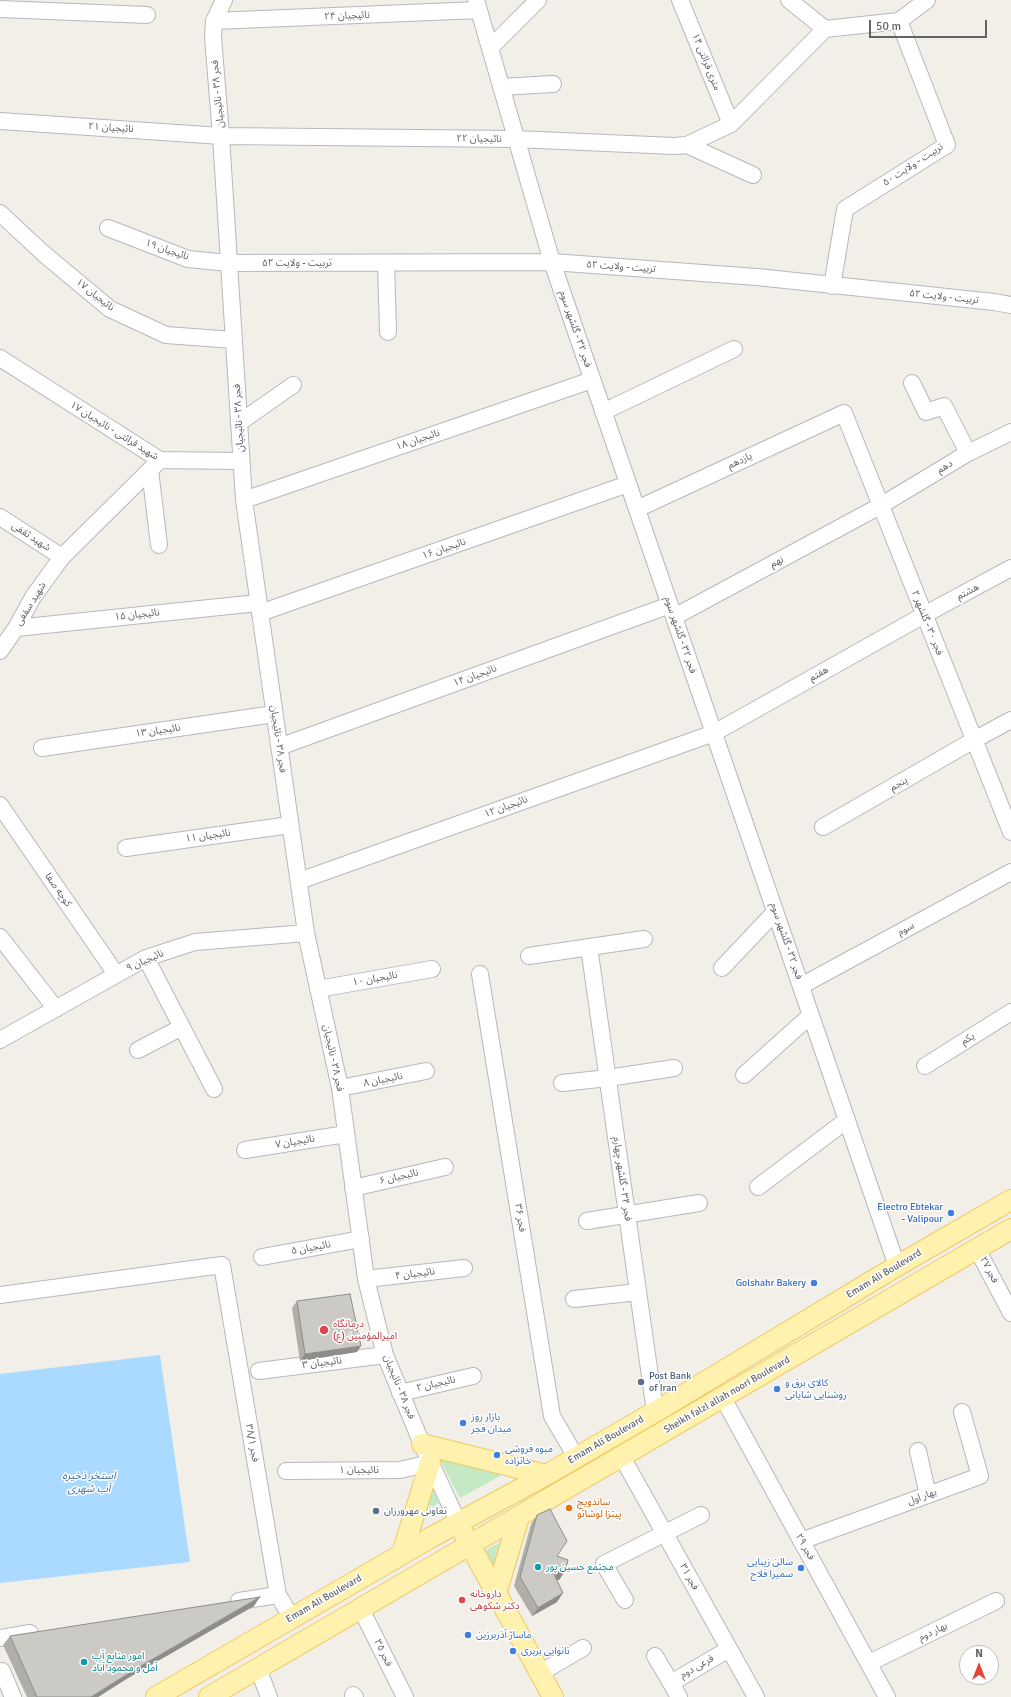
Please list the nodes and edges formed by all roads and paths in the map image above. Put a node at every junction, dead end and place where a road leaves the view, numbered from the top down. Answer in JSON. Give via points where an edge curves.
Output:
{"nodes":[{"id":1,"x":224,"y":0,"type":"edge"},
{"id":2,"x":538,"y":0,"type":"edge"},
{"id":3,"x":789,"y":0,"type":"edge"},
{"id":4,"x":927,"y":0,"type":"edge"},
{"id":5,"x":686,"y":4,"type":"edge"},
{"id":6,"x":478,"y":5,"type":"edge"},
{"id":7,"x":0,"y":10,"type":"edge"},
{"id":8,"x":147,"y":15,"type":"dead end"},
{"id":9,"x":214,"y":21,"type":"junction"},
{"id":10,"x":898,"y":21,"type":"junction"},
{"id":11,"x":825,"y":29,"type":"junction"},
{"id":12,"x":490,"y":48,"type":"junction"},
{"id":13,"x":553,"y":84,"type":"dead end"},
{"id":14,"x":502,"y":87,"type":"junction"},
{"id":15,"x":0,"y":121,"type":"edge"},
{"id":16,"x":731,"y":124,"type":"junction"},
{"id":17,"x":221,"y":136,"type":"junction"},
{"id":18,"x":516,"y":139,"type":"junction"},
{"id":19,"x":687,"y":145,"type":"junction"},
{"id":20,"x":753,"y":175,"type":"dead end"},
{"id":21,"x":0,"y":213,"type":"edge"},
{"id":22,"x":108,"y":228,"type":"dead end"},
{"id":23,"x":552,"y":262,"type":"junction"},
{"id":24,"x":229,"y":263,"type":"junction"},
{"id":25,"x":386,"y":263,"type":"junction"},
{"id":26,"x":832,"y":286,"type":"junction"},
{"id":27,"x":1011,"y":305,"type":"edge"},
{"id":28,"x":388,"y":332,"type":"dead end"},
{"id":29,"x":234,"y":340,"type":"junction"},
{"id":30,"x":734,"y":349,"type":"dead end"},
{"id":31,"x":0,"y":358,"type":"edge"},
{"id":32,"x":592,"y":380,"type":"junction"},
{"id":33,"x":912,"y":383,"type":"dead end"},
{"id":34,"x":293,"y":386,"type":"dead end"},
{"id":35,"x":603,"y":412,"type":"junction"},
{"id":36,"x":844,"y":413,"type":"joint"},
{"id":37,"x":239,"y":423,"type":"junction"},
{"id":38,"x":1011,"y":432,"type":"edge"},
{"id":39,"x":968,"y":453,"type":"junction"},
{"id":40,"x":241,"y":461,"type":"junction"},
{"id":41,"x":155,"y":465,"type":"junction"},
{"id":42,"x":628,"y":484,"type":"junction"},
{"id":43,"x":244,"y":500,"type":"junction"},
{"id":44,"x":880,"y":506,"type":"junction"},
{"id":45,"x":637,"y":509,"type":"junction"},
{"id":46,"x":0,"y":517,"type":"edge"},
{"id":47,"x":159,"y":545,"type":"dead end"},
{"id":48,"x":62,"y":557,"type":"junction"},
{"id":49,"x":1011,"y":568,"type":"edge"},
{"id":50,"x":259,"y":608,"type":"junction"},
{"id":51,"x":672,"y":611,"type":"junction"},
{"id":52,"x":924,"y":615,"type":"junction"},
{"id":53,"x":16,"y":628,"type":"junction"},
{"id":54,"x":0,"y":651,"type":"edge"},
{"id":55,"x":274,"y":714,"type":"junction"},
{"id":56,"x":1011,"y":720,"type":"edge"},
{"id":57,"x":714,"y":733,"type":"junction"},
{"id":58,"x":974,"y":740,"type":"junction"},
{"id":59,"x":279,"y":747,"type":"junction"},
{"id":60,"x":42,"y":748,"type":"dead end"},
{"id":61,"x":0,"y":805,"type":"edge"},
{"id":62,"x":290,"y":825,"type":"junction"},
{"id":63,"x":823,"y":827,"type":"dead end"},
{"id":64,"x":1011,"y":832,"type":"edge"},
{"id":65,"x":126,"y":848,"type":"dead end"},
{"id":66,"x":1011,"y":872,"type":"edge"},
{"id":67,"x":299,"y":881,"type":"junction"},
{"id":68,"x":775,"y":912,"type":"junction"},
{"id":69,"x":306,"y":933,"type":"junction"},
{"id":70,"x":0,"y":937,"type":"edge"},
{"id":71,"x":644,"y":939,"type":"dead end"},
{"id":72,"x":589,"y":947,"type":"junction"},
{"id":73,"x":530,"y":956,"type":"dead end"},
{"id":74,"x":146,"y":958,"type":"junction"},
{"id":75,"x":722,"y":968,"type":"dead end"},
{"id":76,"x":432,"y":969,"type":"dead end"},
{"id":77,"x":116,"y":974,"type":"junction"},
{"id":78,"x":480,"y":974,"type":"dead end"},
{"id":79,"x":801,"y":986,"type":"junction"},
{"id":80,"x":318,"y":990,"type":"junction"},
{"id":81,"x":56,"y":1009,"type":"junction"},
{"id":82,"x":1011,"y":1012,"type":"edge"},
{"id":83,"x":811,"y":1015,"type":"junction"},
{"id":84,"x":182,"y":1027,"type":"junction"},
{"id":85,"x":0,"y":1040,"type":"edge"},
{"id":86,"x":138,"y":1050,"type":"dead end"},
{"id":87,"x":925,"y":1066,"type":"dead end"},
{"id":88,"x":674,"y":1068,"type":"dead end"},
{"id":89,"x":426,"y":1071,"type":"dead end"},
{"id":90,"x":744,"y":1075,"type":"dead end"},
{"id":91,"x":608,"y":1078,"type":"junction"},
{"id":92,"x":562,"y":1083,"type":"dead end"},
{"id":93,"x":340,"y":1088,"type":"junction"},
{"id":94,"x":214,"y":1089,"type":"dead end"},
{"id":95,"x":847,"y":1120,"type":"junction"},
{"id":96,"x":346,"y":1134,"type":"junction"},
{"id":97,"x":245,"y":1150,"type":"dead end"},
{"id":98,"x":445,"y":1167,"type":"dead end"},
{"id":99,"x":758,"y":1187,"type":"dead end"},
{"id":100,"x":353,"y":1188,"type":"junction"},
{"id":101,"x":1011,"y":1200,"type":"edge"},
{"id":102,"x":699,"y":1202,"type":"dead end"},
{"id":103,"x":627,"y":1215,"type":"junction"},
{"id":104,"x":587,"y":1221,"type":"dead end"},
{"id":105,"x":1011,"y":1229,"type":"edge"},
{"id":106,"x":361,"y":1239,"type":"junction"},
{"id":107,"x":977,"y":1249,"type":"junction"},
{"id":108,"x":262,"y":1257,"type":"dead end"},
{"id":109,"x":897,"y":1266,"type":"junction"},
{"id":110,"x":464,"y":1268,"type":"dead end"},
{"id":111,"x":366,"y":1280,"type":"junction"},
{"id":112,"x":638,"y":1292,"type":"junction"},
{"id":113,"x":0,"y":1295,"type":"edge"},
{"id":114,"x":574,"y":1299,"type":"dead end"},
{"id":115,"x":1011,"y":1313,"type":"edge"},
{"id":116,"x":385,"y":1355,"type":"junction"},
{"id":117,"x":259,"y":1371,"type":"dead end"},
{"id":118,"x":473,"y":1376,"type":"dead end"},
{"id":119,"x":400,"y":1393,"type":"junction"},
{"id":120,"x":723,"y":1398,"type":"junction"},
{"id":121,"x":655,"y":1411,"type":"junction"},
{"id":122,"x":962,"y":1412,"type":"dead end"},
{"id":123,"x":422,"y":1444,"type":"junction"},
{"id":124,"x":918,"y":1451,"type":"dead end"},
{"id":125,"x":576,"y":1457,"type":"junction"},
{"id":126,"x":622,"y":1457,"type":"junction"},
{"id":127,"x":430,"y":1462,"type":"junction"},
{"id":128,"x":286,"y":1471,"type":"dead end"},
{"id":129,"x":546,"y":1474,"type":"junction"},
{"id":130,"x":928,"y":1495,"type":"junction"},
{"id":131,"x":701,"y":1516,"type":"dead end"},
{"id":132,"x":519,"y":1517,"type":"junction"},
{"id":133,"x":458,"y":1522,"type":"junction"},
{"id":134,"x":664,"y":1534,"type":"junction"},
{"id":135,"x":801,"y":1541,"type":"junction"},
{"id":136,"x":470,"y":1546,"type":"junction"},
{"id":137,"x":402,"y":1554,"type":"junction"},
{"id":138,"x":496,"y":1594,"type":"junction"},
{"id":139,"x":278,"y":1595,"type":"junction"},
{"id":140,"x":625,"y":1600,"type":"dead end"},
{"id":141,"x":996,"y":1601,"type":"dead end"},
{"id":142,"x":224,"y":1603,"type":"edge"},
{"id":143,"x":361,"y":1609,"type":"junction"},
{"id":144,"x":292,"y":1618,"type":"junction"},
{"id":145,"x":46,"y":1631,"type":"edge"},
{"id":146,"x":0,"y":1638,"type":"edge"},
{"id":147,"x":583,"y":1648,"type":"dead end"},
{"id":148,"x":729,"y":1649,"type":"junction"},
{"id":149,"x":656,"y":1656,"type":"dead end"},
{"id":150,"x":869,"y":1663,"type":"junction"},
{"id":151,"x":258,"y":1668,"type":"junction"},
{"id":152,"x":540,"y":1673,"type":"junction"},
{"id":153,"x":671,"y":1683,"type":"junction"},
{"id":154,"x":156,"y":1697,"type":"edge"},
{"id":155,"x":209,"y":1697,"type":"edge"},
{"id":156,"x":269,"y":1697,"type":"edge"},
{"id":157,"x":405,"y":1697,"type":"edge"},
{"id":158,"x":553,"y":1697,"type":"edge"},
{"id":159,"x":679,"y":1697,"type":"edge"},
{"id":160,"x":756,"y":1697,"type":"edge"},
{"id":161,"x":887,"y":1697,"type":"edge"}],
"edges":[{"from":1,"to":9,"type":"street"},
{"from":2,"to":12,"type":"street"},
{"from":3,"to":11,"type":"street"},
{"from":4,"to":10,"type":"street"},
{"from":5,"to":16,"type":"street","name":"۱۴ متری قرائتی"},
{"from":6,"to":9,"type":"street","name":"نائیجیان ۲۴"},
{"from":6,"to":12,"type":"street","name":"فجر ۳۲ - گلشهر سوم"},
{"from":7,"to":8,"type":"street"},
{"from":9,"to":17,"type":"street","name":"فجر ۳۸ - نائیجیان"},
{"from":10,"to":11,"type":"street"},
{"from":10,"to":26,"type":"street","name":"تربیت - ولایت ۵۰","via":[[947,145],[845,209]]},
{"from":11,"to":16,"type":"street","name":"نائیجیان ۲۲"},
{"from":12,"to":14,"type":"street","name":"فجر ۳۲ - گلشهر سوم"},
{"from":13,"to":14,"type":"street"},
{"from":14,"to":18,"type":"street","name":"فجر ۳۲ - گلشهر سوم"},
{"from":15,"to":17,"type":"street","name":"نائیجیان ۲۱"},
{"from":16,"to":19,"type":"street","name":"نائیجیان ۲۲"},
{"from":17,"to":18,"type":"street","name":"نائیجیان ۲۲"},
{"from":17,"to":24,"type":"street","name":"فجر ۳۸ - نائیجیان"},
{"from":18,"to":19,"type":"street","name":"نائیجیان ۲۲"},
{"from":18,"to":23,"type":"street","name":"فجر ۳۲ - گلشهر سوم"},
{"from":19,"to":20,"type":"street"},
{"from":21,"to":29,"type":"street","name":"نائیجیان ۱۷","via":[[110,309],[166,335]]},
{"from":22,"to":24,"type":"street","name":"نائیجیان ۱۹","via":[[188,259]]},
{"from":23,"to":25,"type":"street","name":"تربیت - ولایت ۵۲"},
{"from":23,"to":26,"type":"street","name":"تربیت - ولایت ۵۲","via":[[757,277]]},
{"from":23,"to":32,"type":"street","name":"فجر ۳۲ - گلشهر سوم"},
{"from":24,"to":25,"type":"street","name":"تربیت - ولایت ۵۲"},
{"from":24,"to":29,"type":"street","name":"فجر ۳۸ - نائیجیان"},
{"from":25,"to":28,"type":"street"},
{"from":26,"to":27,"type":"street","name":"تربیت - ولایت ۵۲"},
{"from":29,"to":37,"type":"street","name":"فجر ۳۸ - نائیجیان"},
{"from":30,"to":35,"type":"street"},
{"from":31,"to":41,"type":"street","name":"شهید قرائتی - نائیجیان ۱۷"},
{"from":32,"to":35,"type":"street","name":"فجر ۳۲ - گلشهر سوم"},
{"from":32,"to":43,"type":"street","name":"نائیجیان ۱۸"},
{"from":33,"to":39,"type":"street","via":[[926,412],[944,406]]},
{"from":34,"to":37,"type":"street"},
{"from":35,"to":42,"type":"street","name":"فجر ۳۲ - گلشهر سوم"},
{"from":36,"to":44,"type":"street","name":"فجر ۳۰ - گلشهر ۲"},
{"from":36,"to":45,"type":"street","name":"یازدهم"},
{"from":37,"to":40,"type":"street","name":"فجر ۳۸ - نائیجیان"},
{"from":38,"to":39,"type":"street","name":"دهم"},
{"from":39,"to":44,"type":"street","name":"دهم"},
{"from":40,"to":41,"type":"street","name":"شهید قرائتی - نائیجیان ۱۷"},
{"from":40,"to":43,"type":"street","name":"فجر ۳۸ - نائیجیان"},
{"from":41,"to":47,"type":"street"},
{"from":41,"to":48,"type":"street","name":"شهید سقفی"},
{"from":42,"to":45,"type":"street","name":"فجر ۳۲ - گلشهر سوم"},
{"from":42,"to":50,"type":"street","name":"نائیجیان ۱۶"},
{"from":43,"to":50,"type":"street","name":"فجر ۳۸ - نائیجیان"},
{"from":44,"to":51,"type":"street","name":"نهم"},
{"from":44,"to":52,"type":"street","name":"فجر ۳۰ - گلشهر ۲"},
{"from":45,"to":51,"type":"street","name":"فجر ۳۲ - گلشهر سوم"},
{"from":46,"to":48,"type":"street","name":"شهید ثقفی"},
{"from":48,"to":53,"type":"street","name":"شهید سقفی","via":[[33,597]]},
{"from":49,"to":52,"type":"street","name":"هشتم"},
{"from":50,"to":53,"type":"street","name":"نائیجیان ۱۵"},
{"from":50,"to":55,"type":"street","name":"فجر ۳۸ - نائیجیان"},
{"from":51,"to":57,"type":"street","name":"فجر ۳۲ - گلشهر سوم"},
{"from":51,"to":59,"type":"street","name":"نائیجیان ۱۴"},
{"from":52,"to":57,"type":"street","name":"هفتم"},
{"from":52,"to":58,"type":"street","name":"فجر ۳۰ - گلشهر ۲"},
{"from":53,"to":54,"type":"street","name":"شهید سقفی"},
{"from":55,"to":59,"type":"street","name":"فجر ۳۸ - نائیجیان"},
{"from":55,"to":60,"type":"street","name":"نائیجیان ۱۳"},
{"from":56,"to":58,"type":"street","name":"پنجم"},
{"from":57,"to":67,"type":"street","name":"نائیجیان ۱۲"},
{"from":57,"to":68,"type":"street","name":"فجر ۳۲ - گلشهر سوم"},
{"from":58,"to":63,"type":"street","name":"پنجم"},
{"from":58,"to":64,"type":"street","name":"فجر ۳۰ - گلشهر ۲"},
{"from":59,"to":62,"type":"street","name":"فجر ۳۸ - نائیجیان"},
{"from":61,"to":77,"type":"street","name":"کوچه صفا"},
{"from":62,"to":65,"type":"street","name":"نائیجیان ۱۱"},
{"from":62,"to":67,"type":"street","name":"فجر ۳۸ - نائیجیان"},
{"from":66,"to":79,"type":"street","name":"سوم"},
{"from":67,"to":69,"type":"street","name":"فجر ۳۸ - نائیجیان"},
{"from":68,"to":75,"type":"street"},
{"from":68,"to":79,"type":"street","name":"فجر ۳۲ - گلشهر سوم"},
{"from":69,"to":74,"type":"street","name":"نائیجیان ۹","via":[[195,942]]},
{"from":69,"to":80,"type":"street","name":"فجر ۳۸ - نائیجیان"},
{"from":70,"to":81,"type":"street"},
{"from":71,"to":72,"type":"street"},
{"from":72,"to":73,"type":"street"},
{"from":72,"to":91,"type":"street","name":"فجر ۳۴ - گلشهر چهارم"},
{"from":74,"to":77,"type":"street","name":"نائیجیان ۹"},
{"from":74,"to":84,"type":"street"},
{"from":76,"to":80,"type":"street","name":"نائیجیان ۱۰"},
{"from":77,"to":81,"type":"street","name":"نائیجیان ۹"},
{"from":78,"to":125,"type":"street","name":"فجر ۳۶","via":[[552,1416]]},
{"from":79,"to":83,"type":"street","name":"فجر ۳۲ - گلشهر سوم"},
{"from":80,"to":93,"type":"street","name":"فجر ۳۸ - نائیجیان"},
{"from":81,"to":85,"type":"street","name":"نائیجیان ۹"},
{"from":82,"to":87,"type":"street","name":"یکم"},
{"from":83,"to":90,"type":"street"},
{"from":83,"to":95,"type":"street","name":"فجر ۳۲ - گلشهر سوم"},
{"from":84,"to":86,"type":"street"},
{"from":84,"to":94,"type":"street"},
{"from":88,"to":91,"type":"street"},
{"from":89,"to":93,"type":"street","name":"نائیجیان ۸"},
{"from":91,"to":92,"type":"street"},
{"from":91,"to":103,"type":"street","name":"فجر ۳۴ - گلشهر چهارم"},
{"from":93,"to":96,"type":"street","name":"فجر ۳۸ - نائیجیان"},
{"from":95,"to":99,"type":"street"},
{"from":95,"to":109,"type":"street","name":"فجر ۳۲ - گلشهر سوم"},
{"from":96,"to":97,"type":"street","name":"نائیجیان ۷"},
{"from":96,"to":100,"type":"street","name":"فجر ۳۸ - نائیجیان"},
{"from":98,"to":100,"type":"street","name":"نائیجیان ۶"},
{"from":100,"to":106,"type":"street","name":"فجر ۳۸ - نائیجیان"},
{"from":101,"to":109,"type":"main road","name":"Emam Ali Boulevard"},
{"from":102,"to":103,"type":"street"},
{"from":103,"to":104,"type":"street"},
{"from":103,"to":112,"type":"street","name":"فجر ۳۴ - گلشهر چهارم"},
{"from":105,"to":107,"type":"main road","name":"Sheikh falzl allah noori Boulevard"},
{"from":106,"to":108,"type":"street","name":"نائیجیان ۵"},
{"from":106,"to":111,"type":"street","name":"فجر ۳۸ - نائیجیان"},
{"from":107,"to":115,"type":"street","name":"فجر ۲۷"},
{"from":107,"to":120,"type":"main road","name":"Sheikh falzl allah noori Boulevard"},
{"from":109,"to":121,"type":"main road","name":"Emam Ali Boulevard"},
{"from":110,"to":111,"type":"street","name":"نائیجیان ۴"},
{"from":111,"to":116,"type":"street","name":"فجر ۳۸ - نائیجیان"},
{"from":112,"to":114,"type":"street"},
{"from":112,"to":121,"type":"street","name":"فجر ۳۴ - گلشهر چهارم"},
{"from":113,"to":139,"type":"street","name":"فجر ۳۸/۱","via":[[222,1265]]},
{"from":116,"to":117,"type":"street","name":"نائیجیان ۳"},
{"from":116,"to":119,"type":"street","name":"فجر ۳۸ - نائیجیان"},
{"from":118,"to":119,"type":"street","name":"نائیجیان ۲"},
{"from":119,"to":123,"type":"street","name":"فجر ۳۸ - نائیجیان"},
{"from":120,"to":126,"type":"main road","name":"Sheikh falzl allah noori Boulevard"},
{"from":120,"to":135,"type":"street","name":"فجر ۲۹"},
{"from":121,"to":125,"type":"main road","name":"Emam Ali Boulevard"},
{"from":122,"to":130,"type":"street","name":"بهار اول","via":[[980,1476]]},
{"from":123,"to":127,"type":"street","name":"فجر ۳۸ - نائیجیان"},
{"from":123,"to":129,"type":"main road"},
{"from":124,"to":130,"type":"street"},
{"from":125,"to":129,"type":"main road","name":"Emam Ali Boulevard"},
{"from":126,"to":132,"type":"main road","name":"Sheikh falzl allah noori Boulevard"},
{"from":126,"to":134,"type":"street","name":"فجر ۳۱"},
{"from":127,"to":128,"type":"street","name":"نائیجیان ۱","via":[[400,1470]]},
{"from":127,"to":133,"type":"street","name":"فجر ۳۸ - نائیجیان"},
{"from":127,"to":137,"type":"main road"},
{"from":129,"to":133,"type":"main road","name":"Emam Ali Boulevard"},
{"from":130,"to":135,"type":"street","name":"بهار اول"},
{"from":131,"to":134,"type":"street"},
{"from":132,"to":136,"type":"main road","name":"Sheikh falzl allah noori Boulevard"},
{"from":132,"to":138,"type":"main road"},
{"from":133,"to":136,"type":"main road"},
{"from":133,"to":137,"type":"main road","name":"Emam Ali Boulevard"},
{"from":134,"to":140,"type":"street","via":[[604,1564]]},
{"from":134,"to":148,"type":"street","name":"فجر ۳۱"},
{"from":135,"to":150,"type":"street","name":"فجر ۲۹"},
{"from":136,"to":138,"type":"main road"},
{"from":136,"to":143,"type":"main road","name":"Sheikh falzl allah noori Boulevard"},
{"from":137,"to":144,"type":"main road","name":"Emam Ali Boulevard"},
{"from":138,"to":152,"type":"main road"},
{"from":139,"to":142,"type":"street"},
{"from":139,"to":144,"type":"street","name":"فجر ۳۸/۱"},
{"from":141,"to":150,"type":"street","name":"بهار دوم"},
{"from":143,"to":151,"type":"main road"},
{"from":143,"to":157,"type":"street","name":"فجر ۳۵"},
{"from":144,"to":154,"type":"main road","name":"Emam Ali Boulevard"},
{"from":145,"to":146,"type":"street"},
{"from":147,"to":152,"type":"street"},
{"from":148,"to":153,"type":"street","name":"فرعی دوم"},
{"from":148,"to":160,"type":"street","name":"فجر ۳۱"},
{"from":149,"to":153,"type":"street","name":"فرعی دوم"},
{"from":150,"to":161,"type":"street","name":"فجر ۲۹"},
{"from":151,"to":155,"type":"main road"},
{"from":151,"to":156,"type":"street"},
{"from":152,"to":158,"type":"main road"},
{"from":153,"to":159,"type":"street"}]}
